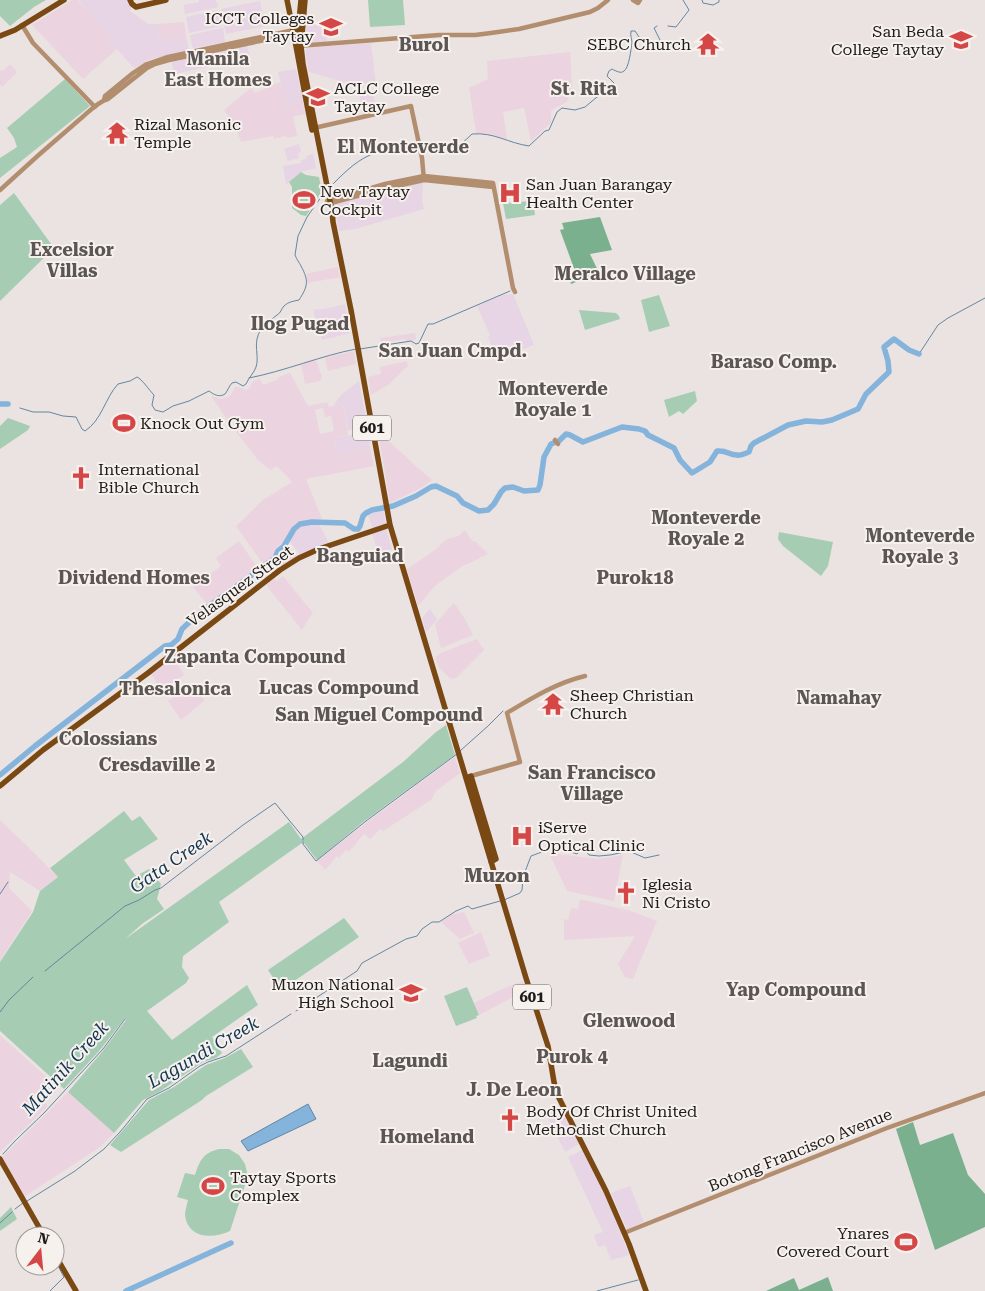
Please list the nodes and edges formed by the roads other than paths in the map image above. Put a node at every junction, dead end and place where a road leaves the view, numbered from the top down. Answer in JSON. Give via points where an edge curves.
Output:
{"nodes":[{"id":1,"x":64,"y":0,"type":"edge"},
{"id":2,"x":130,"y":0,"type":"edge"},
{"id":3,"x":166,"y":0,"type":"edge"},
{"id":4,"x":287,"y":0,"type":"edge"},
{"id":5,"x":301,"y":0,"type":"edge"},
{"id":6,"x":305,"y":0,"type":"edge"},
{"id":7,"x":608,"y":0,"type":"edge"},
{"id":8,"x":633,"y":0,"type":"edge"},
{"id":9,"x":640,"y":0,"type":"edge"},
{"id":10,"x":301,"y":15,"type":"junction"},
{"id":11,"x":22,"y":25,"type":"junction"},
{"id":12,"x":295,"y":31,"type":"junction"},
{"id":13,"x":0,"y":36,"type":"edge"},
{"id":14,"x":299,"y":46,"type":"junction"},
{"id":15,"x":95,"y":107,"type":"junction"},
{"id":16,"x":314,"y":128,"type":"junction"},
{"id":17,"x":424,"y":178,"type":"junction"},
{"id":18,"x":0,"y":190,"type":"edge"},
{"id":19,"x":327,"y":196,"type":"junction"},
{"id":20,"x":515,"y":292,"type":"dead end"},
{"id":21,"x":390,"y":525,"type":"junction"},
{"id":22,"x":585,"y":676,"type":"dead end"},
{"id":23,"x":468,"y":777,"type":"junction"},
{"id":24,"x":0,"y":786,"type":"edge"},
{"id":25,"x":985,"y":1093,"type":"edge"},
{"id":26,"x":0,"y":1159,"type":"edge"},
{"id":27,"x":38,"y":1226,"type":"edge"},
{"id":28,"x":624,"y":1233,"type":"junction"},
{"id":29,"x":65,"y":1272,"type":"edge"},
{"id":30,"x":76,"y":1291,"type":"edge"},
{"id":31,"x":646,"y":1291,"type":"edge"}],
"edges":[{"from":1,"to":11,"type":"main road"},
{"from":2,"to":3,"type":"main road","via":[[136,6]]},
{"from":4,"to":12,"type":"main road","number":"601"},
{"from":5,"to":10,"type":"main road"},
{"from":6,"to":10,"type":"main road"},
{"from":7,"to":14,"type":"street","via":[[590,12],[504,31]]},
{"from":8,"to":9,"type":"street","via":[[638,3]]},
{"from":10,"to":12,"type":"main road"},
{"from":10,"to":14,"type":"main road"},
{"from":11,"to":13,"type":"main road"},
{"from":11,"to":15,"type":"street","via":[[33,42]]},
{"from":12,"to":14,"type":"main road","number":"601"},
{"from":12,"to":15,"type":"street","via":[[149,63]]},
{"from":14,"to":16,"type":"main road","number":"601"},
{"from":14,"to":16,"type":"main road","number":"601","via":[[306,102]]},
{"from":15,"to":18,"type":"street"},
{"from":16,"to":17,"type":"street","via":[[411,106]]},
{"from":16,"to":19,"type":"main road","number":"601"},
{"from":17,"to":19,"type":"street","via":[[388,188]]},
{"from":17,"to":20,"type":"street","via":[[493,185]]},
{"from":19,"to":21,"type":"main road","number":"601","via":[[334,218]]},
{"from":21,"to":23,"type":"main road","number":"601"},
{"from":21,"to":24,"type":"main road","name":"Velasquez Street","via":[[319,549],[282,569],[42,750]]},
{"from":22,"to":23,"type":"street","via":[[552,687],[506,713],[520,762]]},
{"from":23,"to":28,"type":"main road","number":"601","via":[[489,847],[496,859],[491,862],[548,1046],[557,1094],[597,1171]]},
{"from":25,"to":28,"type":"street","name":"Botong Francisco Avenue","via":[[887,1128]]},
{"from":26,"to":27,"type":"main road"},
{"from":28,"to":31,"type":"main road","number":"601"},
{"from":29,"to":30,"type":"main road"}]}
